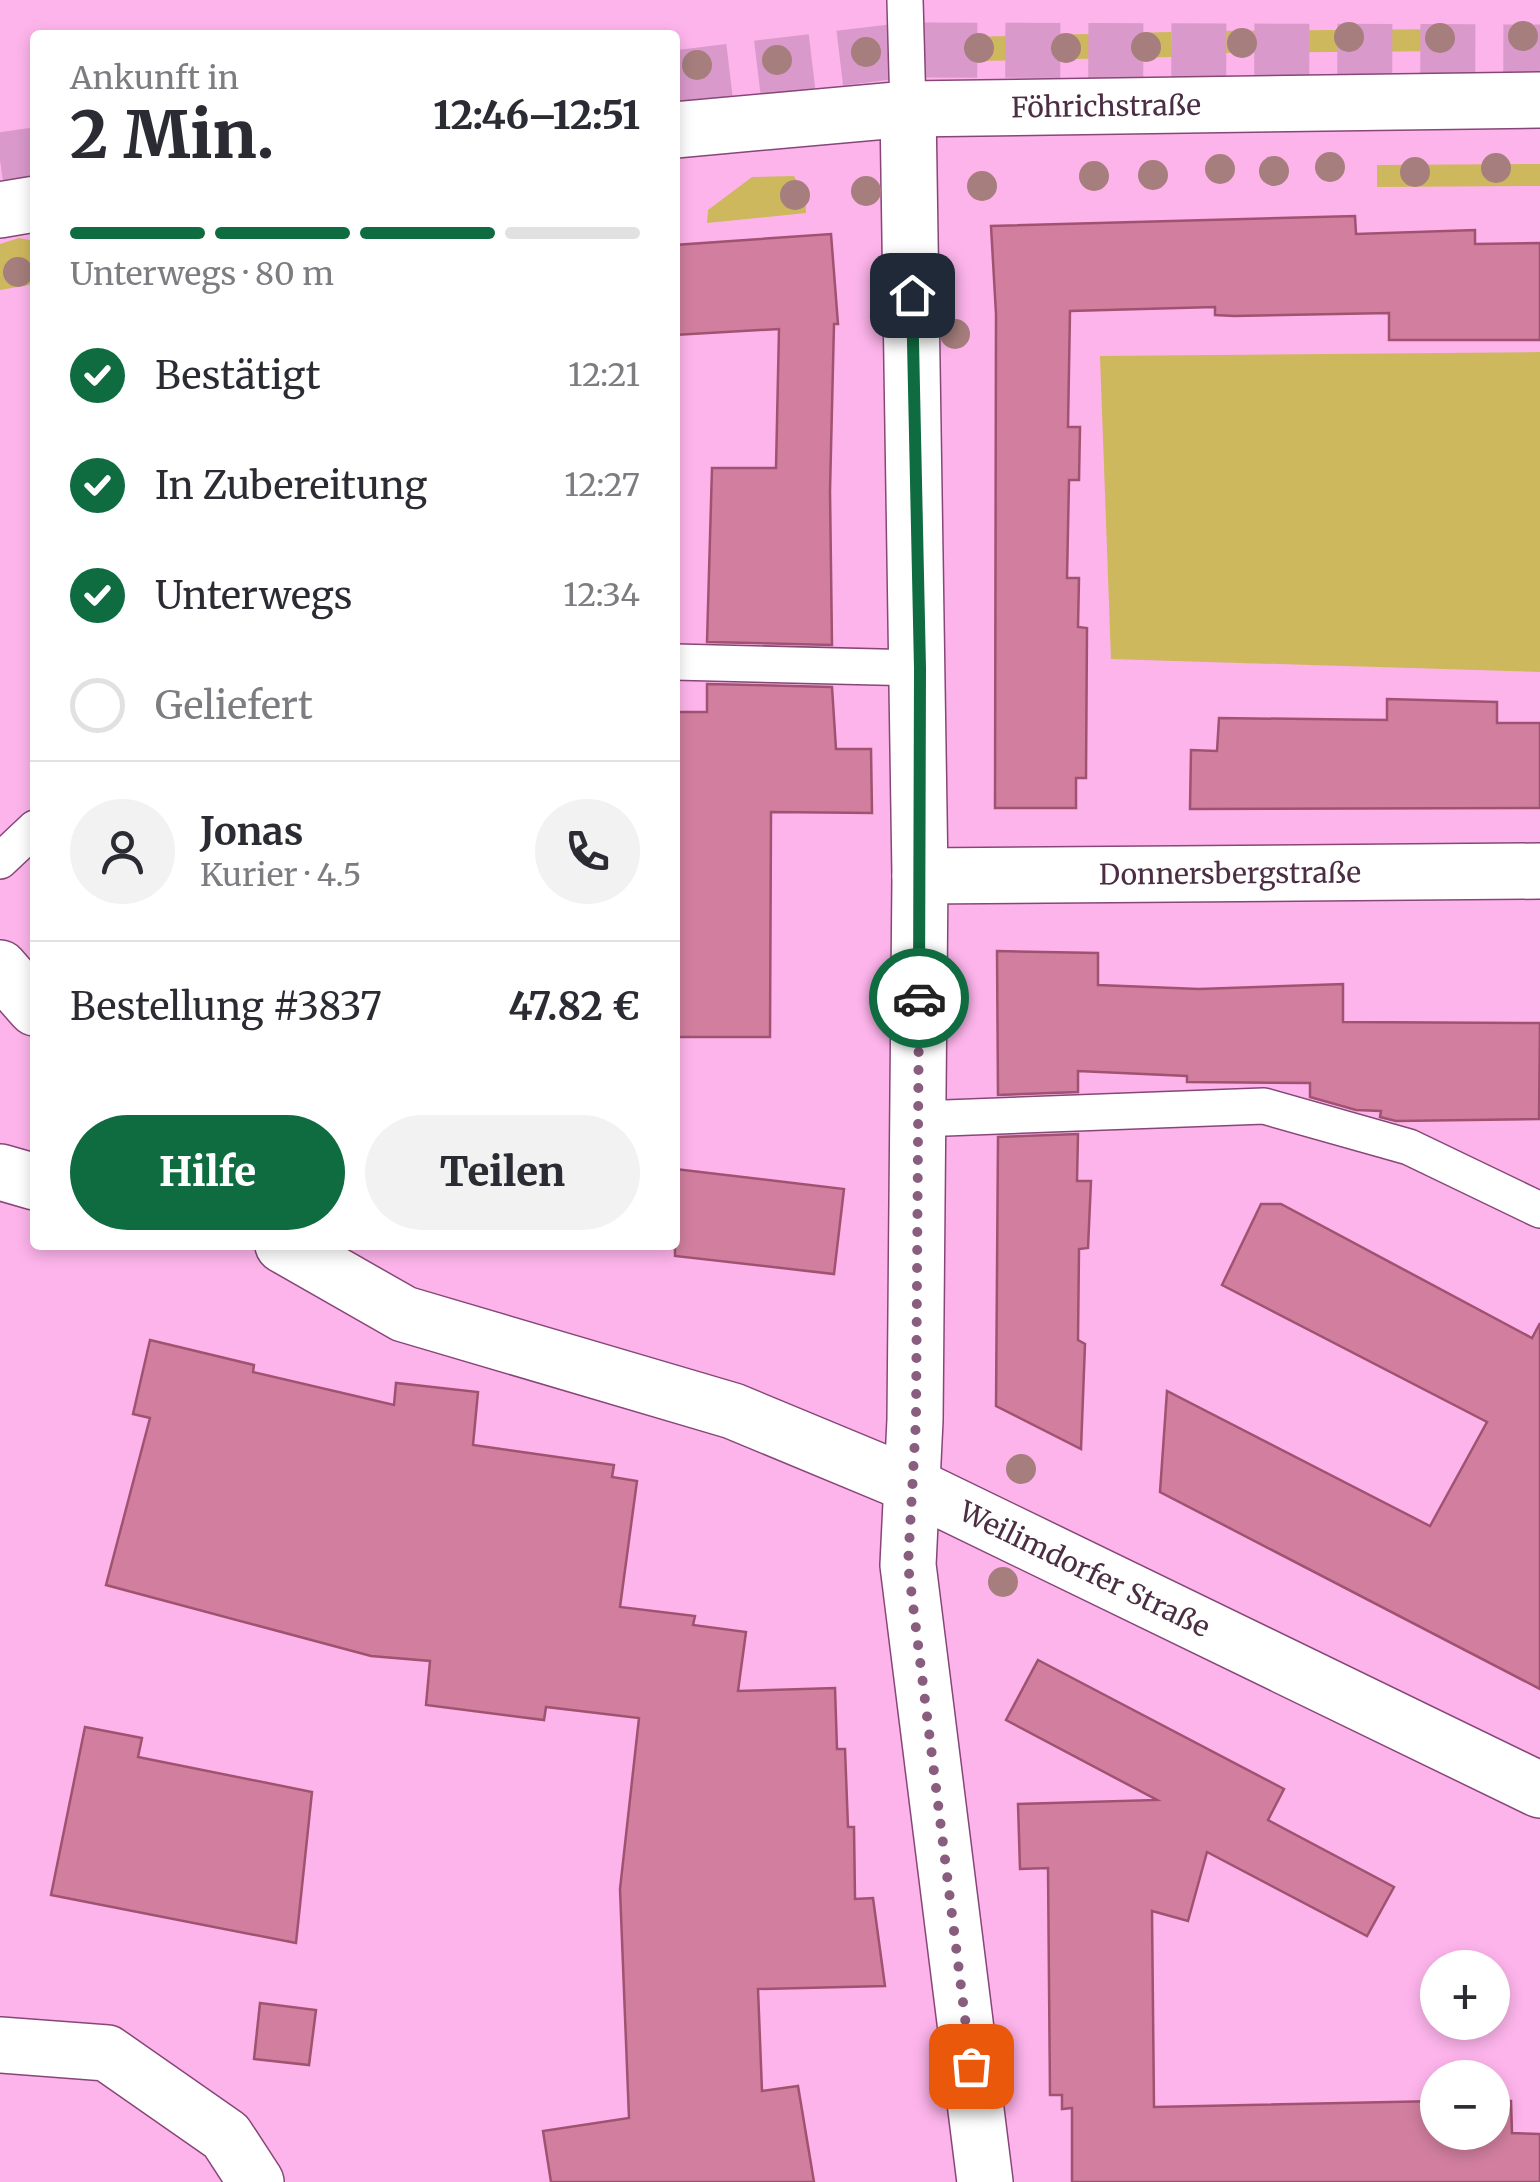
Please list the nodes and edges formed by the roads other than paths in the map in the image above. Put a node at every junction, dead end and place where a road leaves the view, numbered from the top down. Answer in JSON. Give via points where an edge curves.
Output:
{"nodes":[{"id":1,"x":905,"y":0,"type":"edge"},
{"id":2,"x":1540,"y":100,"type":"edge"},
{"id":3,"x":908,"y":109,"type":"junction"},
{"id":4,"x":680,"y":130,"type":"edge"},
{"id":5,"x":30,"y":205,"type":"edge"},
{"id":6,"x":0,"y":210,"type":"edge"},
{"id":7,"x":680,"y":662,"type":"edge"},
{"id":8,"x":920,"y":668,"type":"junction"},
{"id":9,"x":30,"y":833,"type":"edge"},
{"id":10,"x":0,"y":861,"type":"edge"},
{"id":11,"x":1540,"y":871,"type":"edge"},
{"id":12,"x":920,"y":876,"type":"junction"},
{"id":13,"x":0,"y":968,"type":"edge"},
{"id":14,"x":30,"y":1002,"type":"edge"},
{"id":15,"x":919,"y":1119,"type":"junction"},
{"id":16,"x":0,"y":1172,"type":"edge"},
{"id":17,"x":30,"y":1181,"type":"edge"},
{"id":18,"x":1540,"y":1210,"type":"edge"},
{"id":19,"x":292,"y":1250,"type":"edge"},
{"id":20,"x":909,"y":1484,"type":"junction"},
{"id":21,"x":1540,"y":1790,"type":"edge"},
{"id":22,"x":0,"y":2045,"type":"edge"},
{"id":23,"x":256,"y":2182,"type":"edge"},
{"id":24,"x":985,"y":2182,"type":"edge"}],
"edges":[{"from":1,"to":3,"type":"lane"},
{"from":2,"to":3,"type":"street","name":"Föhrichstraße"},
{"from":3,"to":4,"type":"street","name":"Föhrichstraße"},
{"from":3,"to":8,"type":"street"},
{"from":5,"to":6,"type":"street"},
{"from":7,"to":8,"type":"lane"},
{"from":8,"to":12,"type":"street"},
{"from":9,"to":10,"type":"lane"},
{"from":11,"to":12,"type":"street","name":"Donnersbergstraße"},
{"from":12,"to":15,"type":"street"},
{"from":13,"to":14,"type":"street"},
{"from":15,"to":18,"type":"lane","via":[[1264,1106],[1408,1147]]},
{"from":15,"to":20,"type":"street","via":[[916,1420]]},
{"from":16,"to":17,"type":"street"},
{"from":19,"to":20,"type":"street","name":"Weilimdorfer Straße","via":[[404,1314],[733,1410]]},
{"from":20,"to":21,"type":"street","name":"Weilimdorfer Straße"},
{"from":20,"to":24,"type":"street","via":[[908,1565]]},
{"from":22,"to":23,"type":"street","via":[[106,2053],[226,2136]]}]}
